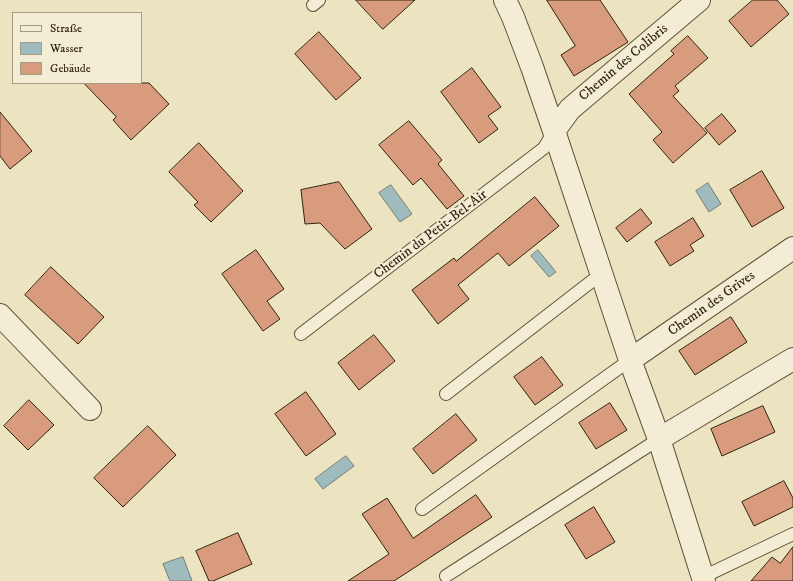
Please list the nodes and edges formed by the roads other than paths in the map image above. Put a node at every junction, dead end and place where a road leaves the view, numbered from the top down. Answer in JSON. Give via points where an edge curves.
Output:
{"nodes":[{"id":1,"x":505,"y":0,"type":"edge"},
{"id":2,"x":699,"y":0,"type":"edge"},
{"id":3,"x":554,"y":131,"type":"junction"},
{"id":4,"x":793,"y":248,"type":"edge"},
{"id":5,"x":601,"y":274,"type":"junction"},
{"id":6,"x":0,"y":315,"type":"edge"},
{"id":7,"x":301,"y":334,"type":"dead end"},
{"id":8,"x":793,"y":359,"type":"edge"},
{"id":9,"x":630,"y":360,"type":"junction"},
{"id":10,"x":446,"y":394,"type":"dead end"},
{"id":11,"x":90,"y":409,"type":"dead end"},
{"id":12,"x":659,"y":439,"type":"junction"},
{"id":13,"x":422,"y":509,"type":"dead end"},
{"id":14,"x":793,"y":534,"type":"edge"},
{"id":15,"x":446,"y":576,"type":"dead end"},
{"id":16,"x":704,"y":579,"type":"edge"}],
"edges":[{"from":1,"to":3,"type":"street"},
{"from":2,"to":3,"type":"street","name":"Chemin des Colibris","via":[[570,109]]},
{"from":3,"to":5,"type":"street"},
{"from":3,"to":7,"type":"lane","name":"Chemin du Petit-Bel-Air","via":[[544,148]]},
{"from":4,"to":9,"type":"street","name":"Chemin des Grives"},
{"from":5,"to":9,"type":"street"},
{"from":5,"to":10,"type":"lane"},
{"from":6,"to":11,"type":"street"},
{"from":8,"to":12,"type":"street"},
{"from":9,"to":12,"type":"street"},
{"from":9,"to":13,"type":"lane"},
{"from":12,"to":15,"type":"lane"},
{"from":12,"to":16,"type":"street"},
{"from":14,"to":16,"type":"lane"}]}
